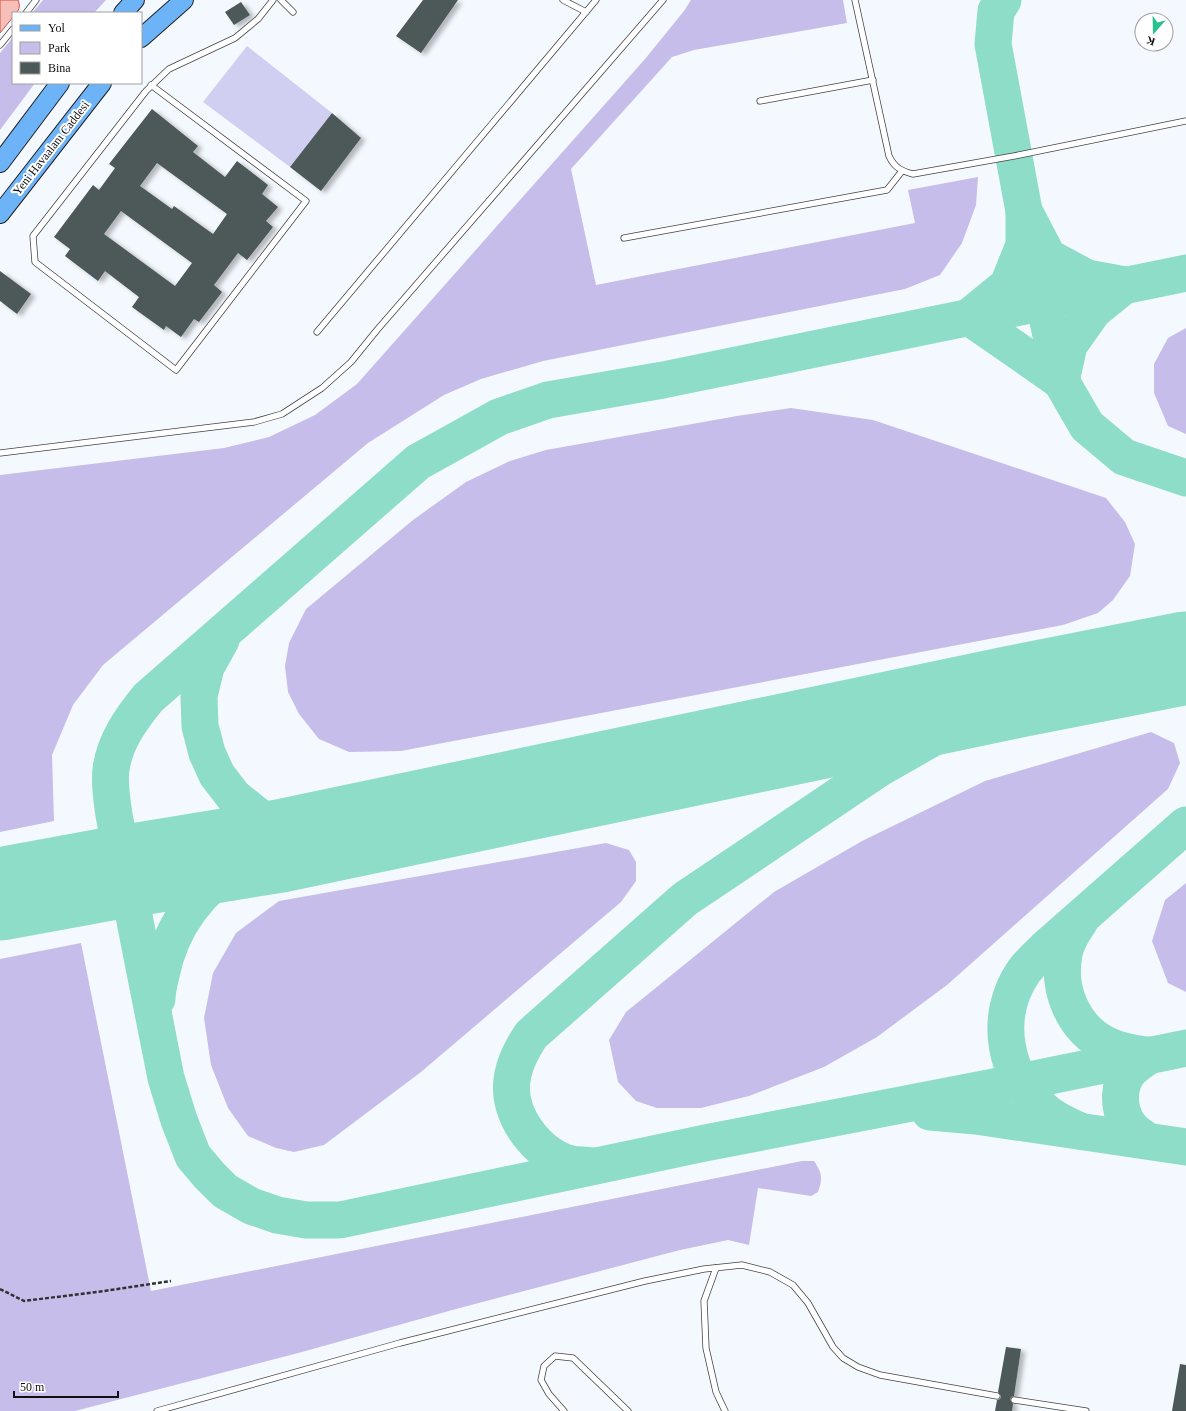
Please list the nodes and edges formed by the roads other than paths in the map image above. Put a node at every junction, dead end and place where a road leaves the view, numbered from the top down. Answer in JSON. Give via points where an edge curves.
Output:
{"nodes":[{"id":1,"x":35,"y":0,"type":"edge"},
{"id":2,"x":135,"y":0,"type":"edge"},
{"id":3,"x":184,"y":0,"type":"edge"},
{"id":4,"x":273,"y":0,"type":"edge"},
{"id":5,"x":281,"y":0,"type":"edge"},
{"id":6,"x":563,"y":0,"type":"edge"},
{"id":7,"x":596,"y":0,"type":"edge"},
{"id":8,"x":663,"y":0,"type":"edge"},
{"id":9,"x":855,"y":0,"type":"edge"},
{"id":10,"x":27,"y":12,"type":"edge"},
{"id":11,"x":124,"y":12,"type":"edge"},
{"id":12,"x":293,"y":12,"type":"dead end"},
{"id":13,"x":586,"y":12,"type":"junction"},
{"id":14,"x":12,"y":30,"type":"edge"},
{"id":15,"x":142,"y":37,"type":"edge"},
{"id":16,"x":0,"y":45,"type":"edge"},
{"id":17,"x":873,"y":80,"type":"junction"},
{"id":18,"x":59,"y":84,"type":"edge"},
{"id":19,"x":101,"y":84,"type":"edge"},
{"id":20,"x":151,"y":86,"type":"junction"},
{"id":21,"x":760,"y":101,"type":"dead end"},
{"id":22,"x":1186,"y":121,"type":"edge"},
{"id":23,"x":0,"y":163,"type":"edge"},
{"id":24,"x":902,"y":171,"type":"junction"},
{"id":25,"x":0,"y":214,"type":"edge"},
{"id":26,"x":624,"y":238,"type":"dead end"},
{"id":27,"x":317,"y":332,"type":"dead end"},
{"id":28,"x":0,"y":453,"type":"edge"},
{"id":29,"x":716,"y":1268,"type":"junction"},
{"id":30,"x":998,"y":1396,"type":"dead end"},
{"id":31,"x":1014,"y":1400,"type":"dead end"},
{"id":32,"x":157,"y":1411,"type":"edge"},
{"id":33,"x":564,"y":1411,"type":"edge"},
{"id":34,"x":628,"y":1411,"type":"edge"},
{"id":35,"x":725,"y":1411,"type":"edge"},
{"id":36,"x":1086,"y":1411,"type":"edge"}],
"edges":[{"from":1,"to":10,"type":"lane"},
{"from":2,"to":11,"type":"main road"},
{"from":3,"to":15,"type":"main road"},
{"from":4,"to":20,"type":"lane","via":[[258,19],[235,38],[169,69]]},
{"from":5,"to":12,"type":"lane"},
{"from":6,"to":13,"type":"lane"},
{"from":7,"to":13,"type":"lane"},
{"from":8,"to":28,"type":"lane","via":[[351,362],[322,388],[282,414],[254,422]]},
{"from":9,"to":17,"type":"lane"},
{"from":13,"to":27,"type":"lane"},
{"from":14,"to":16,"type":"lane"},
{"from":17,"to":21,"type":"lane"},
{"from":17,"to":24,"type":"lane","via":[[889,156],[893,164]]},
{"from":18,"to":23,"type":"main road"},
{"from":19,"to":25,"type":"main road","name":"Yeni Havaalanı Caddesi"},
{"from":20,"to":20,"type":"lane","via":[[33,236],[35,262],[176,370],[306,201]]},
{"from":22,"to":24,"type":"lane","via":[[913,174]]},
{"from":24,"to":26,"type":"lane","via":[[886,190]]},
{"from":29,"to":30,"type":"lane","via":[[742,1265],[770,1272],[794,1285],[833,1347],[858,1367],[880,1375]]},
{"from":29,"to":32,"type":"lane","via":[[645,1280],[415,1339]]},
{"from":29,"to":35,"type":"lane","via":[[704,1301],[706,1348],[716,1392]]},
{"from":31,"to":36,"type":"lane"},
{"from":33,"to":34,"type":"lane","via":[[541,1380],[544,1366],[555,1356],[573,1358]]}]}
